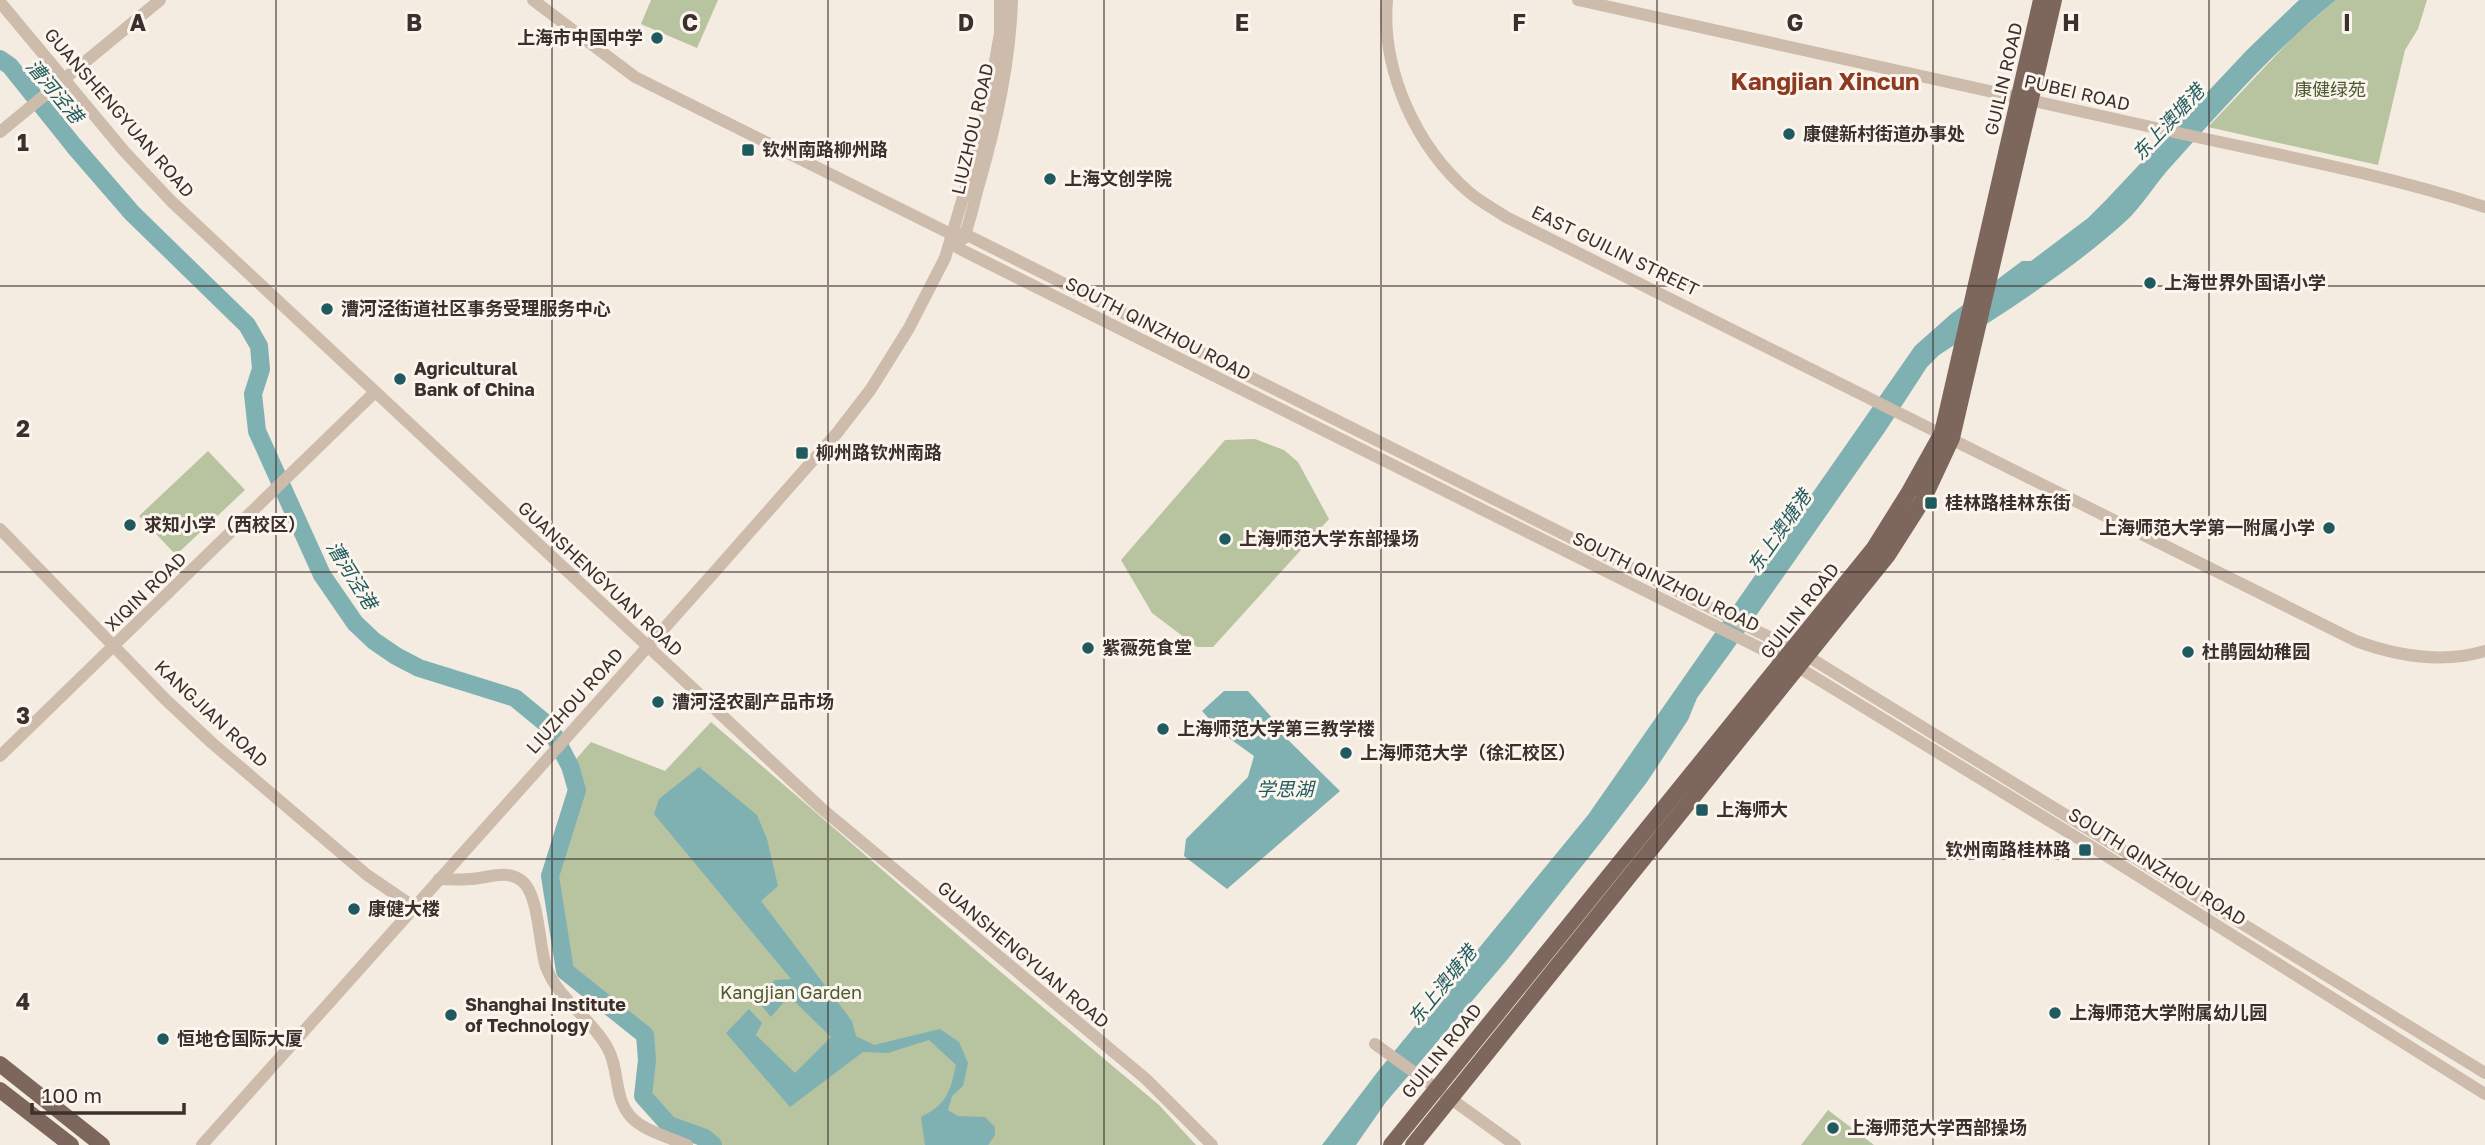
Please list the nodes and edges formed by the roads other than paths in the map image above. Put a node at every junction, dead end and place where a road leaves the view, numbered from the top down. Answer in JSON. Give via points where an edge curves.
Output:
{"nodes":[{"id":1,"x":160,"y":0,"type":"edge"},
{"id":2,"x":533,"y":0,"type":"edge"},
{"id":3,"x":1000,"y":0,"type":"edge"},
{"id":4,"x":1012,"y":0,"type":"edge"},
{"id":5,"x":1387,"y":0,"type":"edge"},
{"id":6,"x":1578,"y":0,"type":"edge"},
{"id":7,"x":2041,"y":0,"type":"edge"},
{"id":8,"x":2054,"y":0,"type":"edge"},
{"id":9,"x":0,"y":2,"type":"edge"},
{"id":10,"x":64,"y":79,"type":"junction"},
{"id":11,"x":2026,"y":99,"type":"junction"},
{"id":12,"x":0,"y":132,"type":"edge"},
{"id":13,"x":2485,"y":207,"type":"edge"},
{"id":14,"x":951,"y":234,"type":"junction"},
{"id":15,"x":965,"y":234,"type":"junction"},
{"id":16,"x":958,"y":248,"type":"junction"},
{"id":17,"x":945,"y":258,"type":"junction"},
{"id":18,"x":375,"y":392,"type":"junction"},
{"id":19,"x":1947,"y":436,"type":"junction"},
{"id":20,"x":0,"y":529,"type":"edge"},
{"id":21,"x":647,"y":647,"type":"junction"},
{"id":22,"x":114,"y":648,"type":"junction"},
{"id":23,"x":2485,"y":651,"type":"edge"},
{"id":24,"x":1796,"y":658,"type":"junction"},
{"id":25,"x":0,"y":757,"type":"edge"},
{"id":26,"x":439,"y":879,"type":"junction"},
{"id":27,"x":414,"y":907,"type":"junction"},
{"id":28,"x":1380,"y":1047,"type":"dead end"},
{"id":29,"x":0,"y":1064,"type":"edge"},
{"id":30,"x":2485,"y":1073,"type":"edge"},
{"id":31,"x":1437,"y":1088,"type":"junction"},
{"id":32,"x":0,"y":1090,"type":"edge"},
{"id":33,"x":2485,"y":1094,"type":"edge"},
{"id":34,"x":1450,"y":1098,"type":"junction"},
{"id":35,"x":71,"y":1145,"type":"edge"},
{"id":36,"x":102,"y":1145,"type":"edge"},
{"id":37,"x":201,"y":1145,"type":"edge"},
{"id":38,"x":687,"y":1145,"type":"edge"},
{"id":39,"x":1212,"y":1145,"type":"edge"},
{"id":40,"x":1391,"y":1145,"type":"edge"},
{"id":41,"x":1413,"y":1145,"type":"edge"},
{"id":42,"x":1516,"y":1145,"type":"edge"}],
"edges":[{"from":1,"to":10,"type":"street"},
{"from":2,"to":14,"type":"street","name":"SOUTH QINZHOU ROAD","via":[[635,77]]},
{"from":3,"to":14,"type":"street","name":"LIUZHOU ROAD","via":[[1000,33],[985,117]]},
{"from":4,"to":15,"type":"street","name":"LIUZHOU ROAD","via":[[1004,85]]},
{"from":5,"to":19,"type":"street","name":"EAST GUILIN STREET","via":[[1391,55],[1402,95],[1441,163],[1470,193],[1506,217]]},
{"from":6,"to":11,"type":"street","name":"PUBEI ROAD"},
{"from":7,"to":11,"type":"main road","name":"GUILIN ROAD"},
{"from":8,"to":11,"type":"main road","name":"GUILIN ROAD"},
{"from":9,"to":10,"type":"street","name":"GUANSHENGYUAN ROAD"},
{"from":10,"to":12,"type":"street"},
{"from":10,"to":18,"type":"street","name":"GUANSHENGYUAN ROAD","via":[[154,185]]},
{"from":11,"to":13,"type":"street","name":"PUBEI ROAD","via":[[2382,179]]},
{"from":11,"to":19,"type":"main road","name":"GUILIN ROAD","via":[[1994,263]]},
{"from":11,"to":19,"type":"main road","name":"GUILIN ROAD","via":[[1961,350]]},
{"from":14,"to":15,"type":"street","name":"SOUTH QINZHOU ROAD"},
{"from":14,"to":16,"type":"street"},
{"from":14,"to":17,"type":"street","name":"LIUZHOU ROAD"},
{"from":15,"to":16,"type":"street","name":"LIUZHOU ROAD"},
{"from":15,"to":24,"type":"street","name":"SOUTH QINZHOU ROAD","via":[[1726,615]]},
{"from":16,"to":17,"type":"street","name":"LIUZHOU ROAD"},
{"from":16,"to":24,"type":"street","name":"SOUTH QINZHOU ROAD","via":[[1747,642]]},
{"from":17,"to":21,"type":"street","name":"LIUZHOU ROAD","via":[[903,338],[854,412]]},
{"from":18,"to":21,"type":"street","name":"GUANSHENGYUAN ROAD"},
{"from":18,"to":22,"type":"street","name":"XIQIN ROAD"},
{"from":19,"to":23,"type":"street","name":"EAST GUILIN STREET","via":[[2356,641],[2383,651],[2433,657]]},
{"from":19,"to":24,"type":"main road","name":"GUILIN ROAD"},
{"from":20,"to":22,"type":"street","name":"KANGJIAN ROAD"},
{"from":21,"to":26,"type":"street","name":"LIUZHOU ROAD"},
{"from":21,"to":39,"type":"street","name":"GUANSHENGYUAN ROAD","via":[[847,832],[1146,1079]]},
{"from":22,"to":25,"type":"street","name":"XIQIN ROAD"},
{"from":22,"to":27,"type":"street","name":"KANGJIAN ROAD","via":[[212,743],[367,875]]},
{"from":24,"to":30,"type":"street","name":"SOUTH QINZHOU ROAD"},
{"from":24,"to":31,"type":"main road","name":"GUILIN ROAD"},
{"from":24,"to":33,"type":"street","name":"SOUTH QINZHOU ROAD"},
{"from":24,"to":34,"type":"main road","name":"GUILIN ROAD"},
{"from":26,"to":27,"type":"street","name":"LIUZHOU ROAD"},
{"from":26,"to":38,"type":"street","via":[[500,874],[523,882],[531,895],[549,974],[609,1049],[624,1107],[643,1126]]},
{"from":27,"to":37,"type":"street","name":"LIUZHOU ROAD"},
{"from":28,"to":31,"type":"street"},
{"from":29,"to":36,"type":"main road"},
{"from":31,"to":34,"type":"street"},
{"from":31,"to":40,"type":"main road","name":"GUILIN ROAD"},
{"from":32,"to":35,"type":"main road"},
{"from":34,"to":41,"type":"main road","name":"GUILIN ROAD"},
{"from":34,"to":42,"type":"street"}]}
